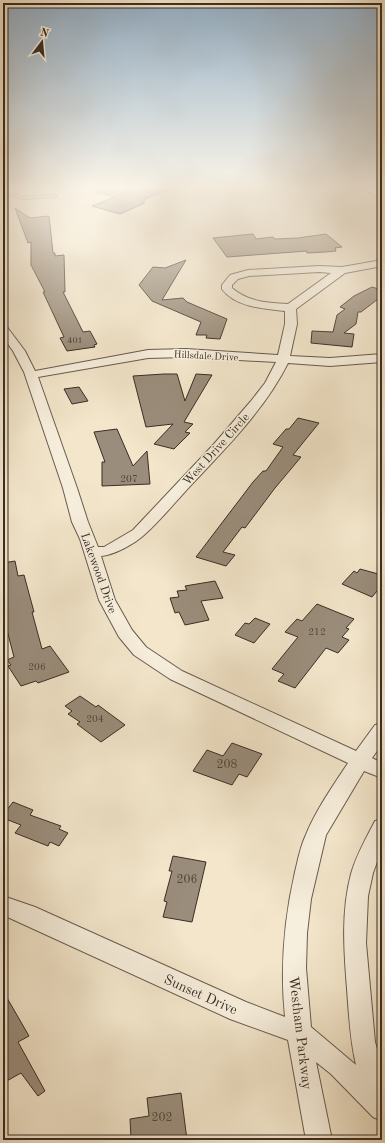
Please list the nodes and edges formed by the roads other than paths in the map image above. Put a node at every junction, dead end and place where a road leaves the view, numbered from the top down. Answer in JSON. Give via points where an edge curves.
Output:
{"nodes":[{"id":1,"x":382,"y":263,"type":"edge"},
{"id":2,"x":342,"y":270,"type":"junction"},
{"id":3,"x":290,"y":308,"type":"junction"},
{"id":4,"x":3,"y":329,"type":"edge"},
{"id":5,"x":382,"y":358,"type":"edge"},
{"id":6,"x":283,"y":360,"type":"junction"},
{"id":7,"x":31,"y":375,"type":"junction"},
{"id":8,"x":93,"y":552,"type":"junction"},
{"id":9,"x":382,"y":730,"type":"edge"},
{"id":10,"x":361,"y":760,"type":"junction"},
{"id":11,"x":382,"y":771,"type":"edge"},
{"id":12,"x":382,"y":827,"type":"edge"},
{"id":13,"x":3,"y":905,"type":"edge"},
{"id":14,"x":299,"y":1034,"type":"junction"},
{"id":15,"x":382,"y":1109,"type":"edge"},
{"id":16,"x":319,"y":1140,"type":"edge"}],
"edges":[{"from":1,"to":2,"type":"street"},
{"from":2,"to":3,"type":"street"},
{"from":2,"to":3,"type":"street","via":[[248,274],[234,277],[227,285],[227,289],[236,297]]},
{"from":3,"to":6,"type":"street","name":"West Drive Circle","via":[[291,324]]},
{"from":4,"to":7,"type":"street","name":"Lakewood Drive","via":[[19,351]]},
{"from":5,"to":6,"type":"street","name":"Hillsdale Drive","via":[[330,362]]},
{"from":6,"to":7,"type":"street","name":"Hillsdale Drive","via":[[186,353],[148,354]]},
{"from":6,"to":8,"type":"street","name":"West Drive Circle","via":[[271,384],[256,404],[138,533],[108,551]]},
{"from":7,"to":8,"type":"street","name":"Lakewood Drive","via":[[80,522]]},
{"from":8,"to":10,"type":"street","name":"Lakewood Drive","via":[[107,600],[125,634],[140,651],[176,675]]},
{"from":9,"to":10,"type":"street","name":"Westham Parkway"},
{"from":10,"to":11,"type":"street","name":"Lakewood Drive"},
{"from":10,"to":14,"type":"street","name":"Westham Parkway","via":[[345,782],[316,835],[303,881],[295,929],[293,967]]},
{"from":12,"to":15,"type":"street","via":[[362,873],[357,896],[355,943],[363,1042]]},
{"from":13,"to":14,"type":"street","name":"Sunset Drive","via":[[239,1011]]},
{"from":14,"to":15,"type":"street","name":"Sunset Drive","via":[[340,1066]]},
{"from":14,"to":16,"type":"street","name":"Westham Parkway"}]}
